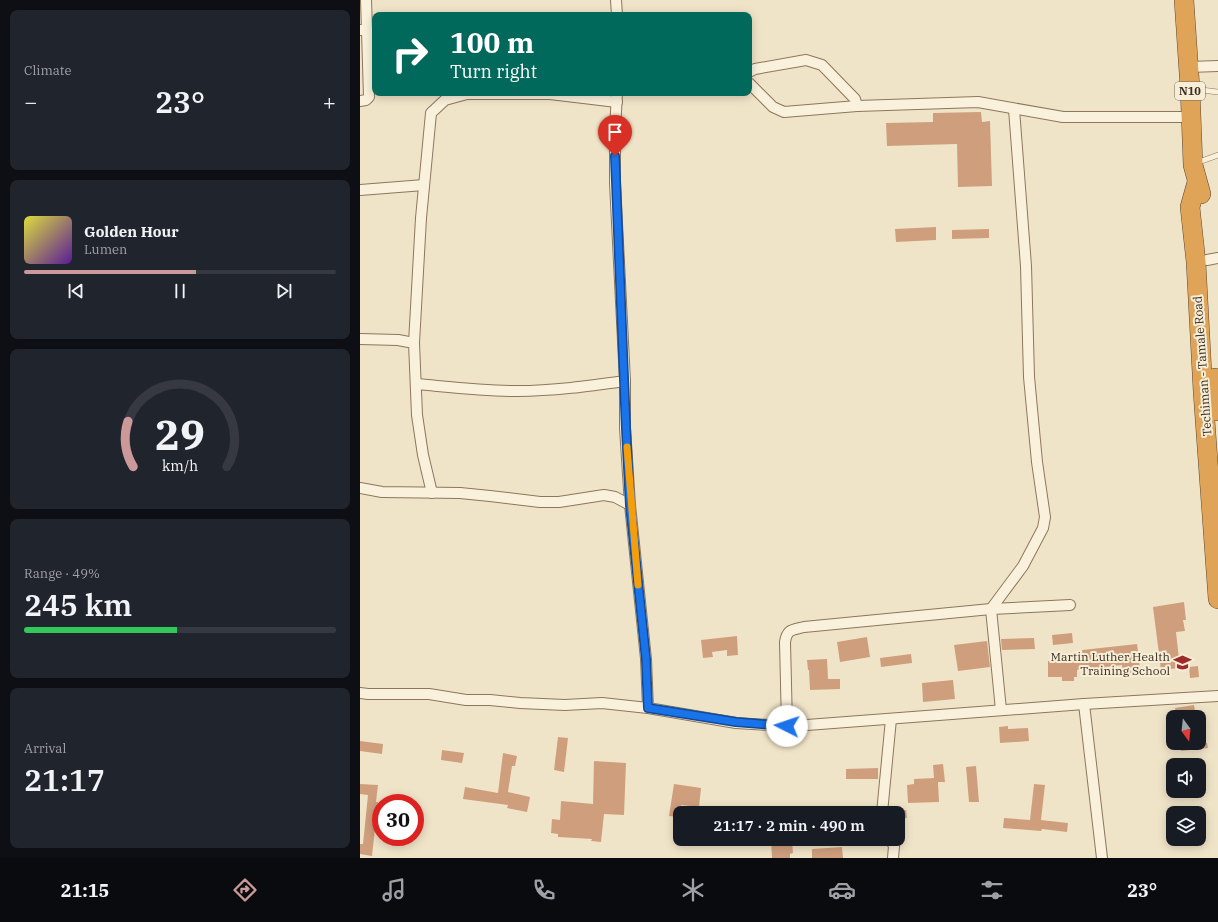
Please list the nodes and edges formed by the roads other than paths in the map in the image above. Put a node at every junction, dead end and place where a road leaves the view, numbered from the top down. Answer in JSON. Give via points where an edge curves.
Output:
{"nodes":[{"id":1,"x":366,"y":0,"type":"edge"},
{"id":2,"x":616,"y":0,"type":"edge"},
{"id":3,"x":1184,"y":0,"type":"edge"},
{"id":4,"x":617,"y":12,"type":"edge"},
{"id":5,"x":363,"y":30,"type":"edge"},
{"id":6,"x":1218,"y":66,"type":"edge"},
{"id":7,"x":1189,"y":67,"type":"junction"},
{"id":8,"x":752,"y":70,"type":"edge"},
{"id":9,"x":752,"y":86,"type":"edge"},
{"id":10,"x":1190,"y":88,"type":"junction"},
{"id":11,"x":1218,"y":92,"type":"edge"},
{"id":12,"x":460,"y":96,"type":"edge"},
{"id":13,"x":584,"y":96,"type":"edge"},
{"id":14,"x":617,"y":98,"type":"edge"},
{"id":15,"x":360,"y":101,"type":"edge"},
{"id":16,"x":858,"y":106,"type":"junction"},
{"id":17,"x":1014,"y":109,"type":"junction"},
{"id":18,"x":1192,"y":117,"type":"junction"},
{"id":19,"x":1218,"y":154,"type":"edge"},
{"id":20,"x":1195,"y":173,"type":"junction"},
{"id":21,"x":424,"y":185,"type":"junction"},
{"id":22,"x":360,"y":190,"type":"edge"},
{"id":23,"x":1212,"y":259,"type":"edge"},
{"id":24,"x":360,"y":339,"type":"edge"},
{"id":25,"x":414,"y":343,"type":"junction"},
{"id":26,"x":625,"y":381,"type":"junction"},
{"id":27,"x":416,"y":384,"type":"junction"},
{"id":28,"x":1218,"y":411,"type":"edge"},
{"id":29,"x":360,"y":488,"type":"edge"},
{"id":30,"x":432,"y":493,"type":"junction"},
{"id":31,"x":630,"y":505,"type":"junction"},
{"id":32,"x":1218,"y":599,"type":"edge"},
{"id":33,"x":1070,"y":605,"type":"dead end"},
{"id":34,"x":992,"y":609,"type":"junction"},
{"id":35,"x":360,"y":693,"type":"edge"},
{"id":36,"x":1218,"y":696,"type":"edge"},
{"id":37,"x":1084,"y":704,"type":"junction"},
{"id":38,"x":648,"y":708,"type":"junction"},
{"id":39,"x":1001,"y":710,"type":"junction"},
{"id":40,"x":890,"y":719,"type":"junction"},
{"id":41,"x":787,"y":726,"type":"junction"},
{"id":42,"x":883,"y":806,"type":"edge"},
{"id":43,"x":894,"y":846,"type":"edge"},
{"id":44,"x":893,"y":858,"type":"edge"},
{"id":45,"x":1102,"y":858,"type":"edge"}],
"edges":[{"from":1,"to":5,"type":"street"},
{"from":2,"to":4,"type":"street"},
{"from":3,"to":7,"type":"highway","name":"Techiman - Tamale Road","number":"N10"},
{"from":5,"to":15,"type":"street","via":[[369,97]]},
{"from":6,"to":7,"type":"street"},
{"from":7,"to":10,"type":"highway","name":"Techiman - Tamale Road","number":"N10"},
{"from":8,"to":16,"type":"street","via":[[806,60],[822,65],[855,99]]},
{"from":9,"to":16,"type":"street","via":[[773,107],[784,112]]},
{"from":10,"to":11,"type":"lane"},
{"from":10,"to":18,"type":"highway","name":"Techiman - Tamale Road","number":"N10"},
{"from":12,"to":21,"type":"street","via":[[446,100],[431,113]]},
{"from":13,"to":14,"type":"street"},
{"from":14,"to":26,"type":"street","via":[[616,183]]},
{"from":16,"to":17,"type":"street","via":[[978,102]]},
{"from":17,"to":18,"type":"street","via":[[1063,117]]},
{"from":17,"to":34,"type":"street","via":[[1026,266],[1036,462],[1045,517],[1043,528],[1023,566]]},
{"from":18,"to":20,"type":"highway","name":"Techiman - Tamale Road","number":"N10"},
{"from":19,"to":20,"type":"lane"},
{"from":20,"to":23,"type":"highway","name":"Techiman - Tamale Road","number":"N10","via":[[1204,205]]},
{"from":20,"to":32,"type":"highway","name":"Techiman - Tamale Road","number":"N10","via":[[1190,207],[1196,262],[1202,385]]},
{"from":21,"to":22,"type":"street"},
{"from":21,"to":25,"type":"street"},
{"from":23,"to":28,"type":"highway","name":"Techiman - Tamale Road","number":"N10"},
{"from":24,"to":25,"type":"street"},
{"from":25,"to":27,"type":"street"},
{"from":26,"to":27,"type":"street","via":[[519,391]]},
{"from":26,"to":31,"type":"street"},
{"from":27,"to":30,"type":"street","via":[[420,440]]},
{"from":29,"to":30,"type":"street","via":[[382,492]]},
{"from":30,"to":31,"type":"street","via":[[460,493],[540,502],[559,502],[604,495],[616,497]]},
{"from":31,"to":38,"type":"street","via":[[646,659]]},
{"from":33,"to":34,"type":"street"},
{"from":34,"to":39,"type":"street"},
{"from":34,"to":41,"type":"street","via":[[790,630],[785,642]]},
{"from":35,"to":38,"type":"street","via":[[429,694],[520,704],[602,703]]},
{"from":36,"to":37,"type":"street"},
{"from":37,"to":39,"type":"street"},
{"from":37,"to":45,"type":"street"},
{"from":38,"to":41,"type":"street","via":[[736,722]]},
{"from":39,"to":40,"type":"street"},
{"from":40,"to":41,"type":"street"},
{"from":40,"to":42,"type":"street"},
{"from":43,"to":44,"type":"street"}]}
